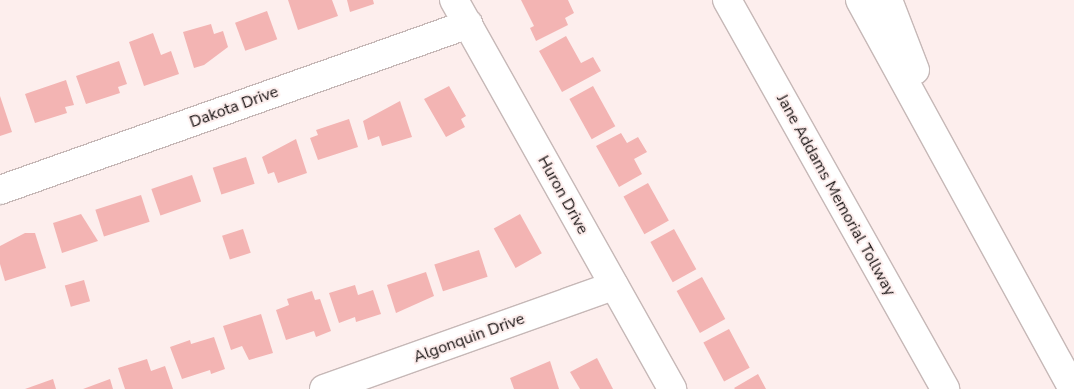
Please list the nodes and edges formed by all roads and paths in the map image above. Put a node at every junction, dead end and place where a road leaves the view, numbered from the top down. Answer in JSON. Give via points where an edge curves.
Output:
{"nodes":[{"id":1,"x":454,"y":0,"type":"edge"},
{"id":2,"x":713,"y":0,"type":"edge"},
{"id":3,"x":727,"y":0,"type":"edge"},
{"id":4,"x":860,"y":0,"type":"edge"},
{"id":5,"x":888,"y":0,"type":"edge"},
{"id":6,"x":468,"y":24,"type":"junction"},
{"id":7,"x":958,"y":178,"type":"junction"},
{"id":8,"x":0,"y":190,"type":"edge"},
{"id":9,"x":614,"y":286,"type":"junction"},
{"id":10,"x":939,"y":379,"type":"edge"},
{"id":11,"x":324,"y":389,"type":"edge"},
{"id":12,"x":672,"y":389,"type":"edge"},
{"id":13,"x":1073,"y":389,"type":"edge"}],
"edges":[{"from":1,"to":6,"type":"main road","name":"Huron Drive"},
{"from":2,"to":10,"type":"main road"},
{"from":3,"to":10,"type":"main road","name":"Jane Addams Memorial Tollway"},
{"from":4,"to":7,"type":"main road"},
{"from":5,"to":7,"type":"main road"},
{"from":6,"to":8,"type":"main road","name":"Dakota Drive"},
{"from":6,"to":9,"type":"main road","name":"Huron Drive"},
{"from":7,"to":13,"type":"main road"},
{"from":9,"to":11,"type":"main road","name":"Algonquin Drive"},
{"from":9,"to":12,"type":"main road","name":"Huron Drive"}]}
